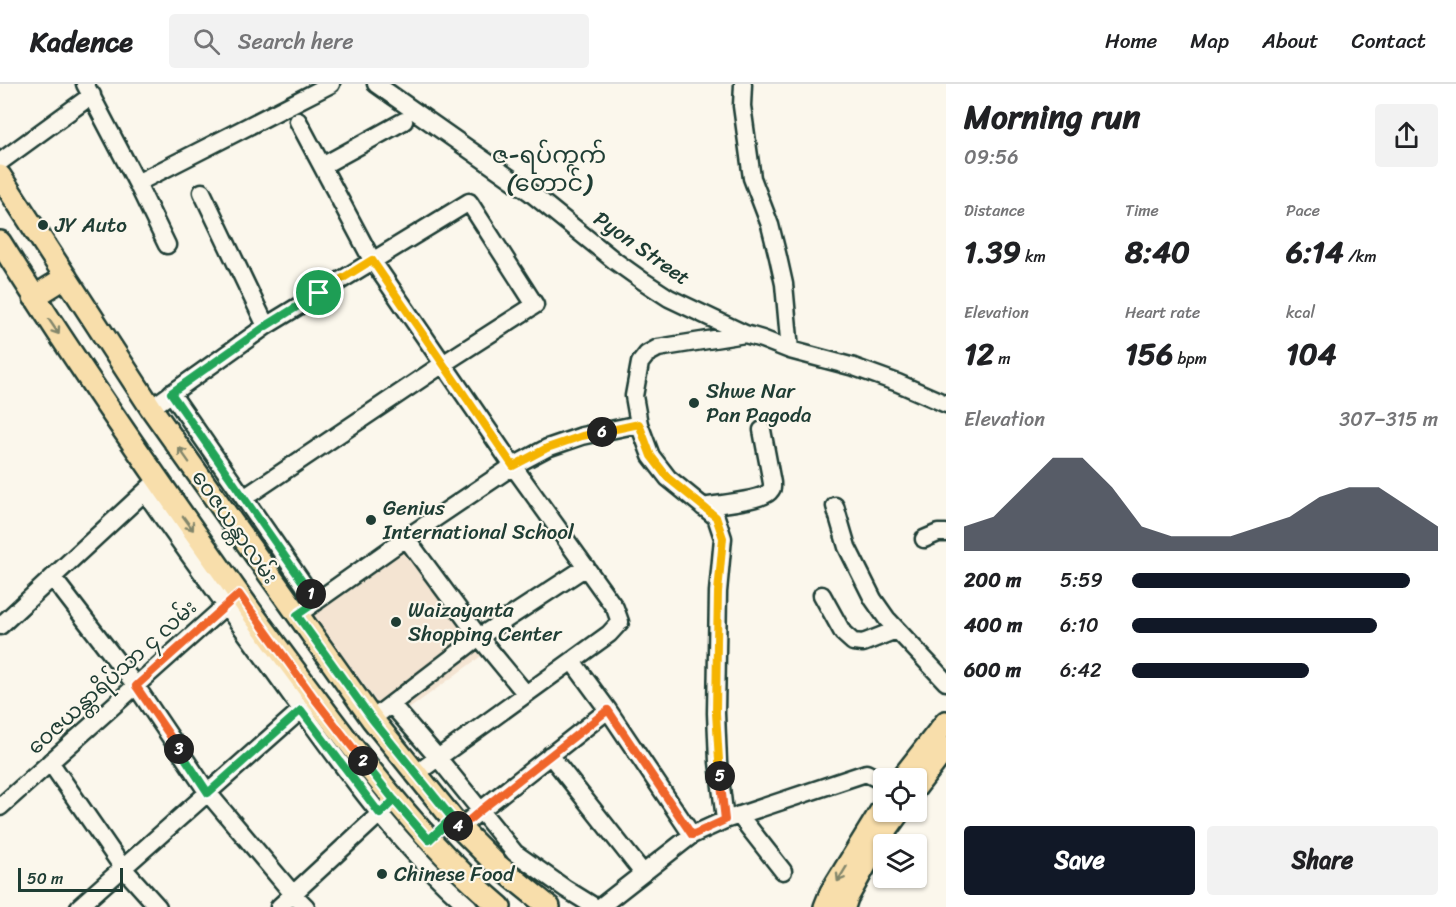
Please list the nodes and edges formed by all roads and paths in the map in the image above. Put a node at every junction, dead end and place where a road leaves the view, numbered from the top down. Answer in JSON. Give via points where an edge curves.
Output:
{"nodes":[{"id":1,"x":331,"y":84,"type":"edge"},
{"id":2,"x":376,"y":84,"type":"edge"},
{"id":3,"x":743,"y":84,"type":"edge"},
{"id":4,"x":88,"y":90,"type":"edge"},
{"id":5,"x":298,"y":121,"type":"dead end"},
{"id":6,"x":404,"y":121,"type":"dead end"},
{"id":7,"x":0,"y":162,"type":"edge"},
{"id":8,"x":322,"y":166,"type":"junction"},
{"id":9,"x":0,"y":176,"type":"edge"},
{"id":10,"x":137,"y":183,"type":"junction"},
{"id":11,"x":202,"y":192,"type":"dead end"},
{"id":12,"x":0,"y":242,"type":"edge"},
{"id":13,"x":167,"y":245,"type":"dead end"},
{"id":14,"x":372,"y":260,"type":"junction"},
{"id":15,"x":66,"y":277,"type":"junction"},
{"id":16,"x":34,"y":297,"type":"junction"},
{"id":17,"x":266,"y":326,"type":"junction"},
{"id":18,"x":745,"y":334,"type":"junction"},
{"id":19,"x":790,"y":350,"type":"junction"},
{"id":20,"x":443,"y":364,"type":"junction"},
{"id":21,"x":171,"y":393,"type":"junction"},
{"id":22,"x":946,"y":404,"type":"edge"},
{"id":23,"x":151,"y":408,"type":"junction"},
{"id":24,"x":639,"y":424,"type":"junction"},
{"id":25,"x":762,"y":430,"type":"dead end"},
{"id":26,"x":513,"y":466,"type":"junction"},
{"id":27,"x":151,"y":486,"type":"junction"},
{"id":28,"x":244,"y":498,"type":"junction"},
{"id":29,"x":835,"y":506,"type":"dead end"},
{"id":30,"x":703,"y":507,"type":"junction"},
{"id":31,"x":946,"y":533,"type":"edge"},
{"id":32,"x":406,"y":538,"type":"junction"},
{"id":33,"x":924,"y":539,"type":"dead end"},
{"id":34,"x":586,"y":567,"type":"junction"},
{"id":35,"x":53,"y":578,"type":"junction"},
{"id":36,"x":822,"y":595,"type":"dead end"},
{"id":37,"x":233,"y":600,"type":"junction"},
{"id":38,"x":316,"y":602,"type":"junction"},
{"id":39,"x":297,"y":615,"type":"junction"},
{"id":40,"x":0,"y":626,"type":"edge"},
{"id":41,"x":896,"y":630,"type":"junction"},
{"id":42,"x":479,"y":637,"type":"junction"},
{"id":43,"x":572,"y":661,"type":"junction"},
{"id":44,"x":946,"y":682,"type":"edge"},
{"id":45,"x":136,"y":686,"type":"junction"},
{"id":46,"x":526,"y":694,"type":"junction"},
{"id":47,"x":308,"y":704,"type":"junction"},
{"id":48,"x":392,"y":705,"type":"junction"},
{"id":49,"x":608,"y":710,"type":"junction"},
{"id":50,"x":372,"y":719,"type":"junction"},
{"id":51,"x":946,"y":722,"type":"edge"},
{"id":52,"x":946,"y":748,"type":"edge"},
{"id":53,"x":550,"y":755,"type":"junction"},
{"id":54,"x":438,"y":758,"type":"junction"},
{"id":55,"x":50,"y":762,"type":"junction"},
{"id":56,"x":910,"y":768,"type":"edge"},
{"id":57,"x":417,"y":773,"type":"junction"},
{"id":58,"x":927,"y":773,"type":"edge"},
{"id":59,"x":873,"y":776,"type":"edge"},
{"id":60,"x":208,"y":793,"type":"junction"},
{"id":61,"x":0,"y":807,"type":"edge"},
{"id":62,"x":387,"y":807,"type":"junction"},
{"id":63,"x":481,"y":810,"type":"junction"},
{"id":64,"x":732,"y":817,"type":"junction"},
{"id":65,"x":874,"y":822,"type":"edge"},
{"id":66,"x":892,"y":822,"type":"edge"},
{"id":67,"x":456,"y":823,"type":"junction"},
{"id":68,"x":692,"y":835,"type":"junction"},
{"id":69,"x":429,"y":840,"type":"junction"},
{"id":70,"x":123,"y":868,"type":"junction"},
{"id":71,"x":783,"y":871,"type":"dead end"},
{"id":72,"x":643,"y":873,"type":"junction"},
{"id":73,"x":293,"y":894,"type":"junction"},
{"id":74,"x":79,"y":907,"type":"edge"},
{"id":75,"x":158,"y":907,"type":"edge"},
{"id":76,"x":279,"y":907,"type":"edge"},
{"id":77,"x":306,"y":907,"type":"edge"},
{"id":78,"x":469,"y":907,"type":"edge"},
{"id":79,"x":500,"y":907,"type":"edge"},
{"id":80,"x":549,"y":907,"type":"edge"},
{"id":81,"x":595,"y":907,"type":"edge"},
{"id":82,"x":600,"y":907,"type":"edge"},
{"id":83,"x":825,"y":907,"type":"edge"},
{"id":84,"x":844,"y":907,"type":"edge"}],
"edges":[{"from":1,"to":10,"type":"street"},
{"from":2,"to":18,"type":"street","name":"Pyon Street","via":[[531,193],[643,282]]},
{"from":3,"to":19,"type":"street","via":[[742,106],[752,178],[770,225],[782,275]]},
{"from":4,"to":7,"type":"street"},
{"from":4,"to":10,"type":"street"},
{"from":5,"to":8,"type":"street"},
{"from":6,"to":8,"type":"street"},
{"from":8,"to":14,"type":"street"},
{"from":9,"to":15,"type":"main road","name":"ဝေဇယန္တာလမ်း"},
{"from":10,"to":13,"type":"street"},
{"from":11,"to":17,"type":"street"},
{"from":12,"to":16,"type":"main road","name":"ဝေဇယန္တာလမ်း"},
{"from":14,"to":17,"type":"street"},
{"from":14,"to":20,"type":"street"},
{"from":14,"to":20,"type":"street","via":[[469,202],[535,305]]},
{"from":15,"to":16,"type":"main road"},
{"from":15,"to":23,"type":"main road","name":"ဝေဇယန္တာလမ်း"},
{"from":16,"to":27,"type":"main road","name":"ဝေဇယန္တာလမ်း","one_way":true},
{"from":17,"to":21,"type":"street"},
{"from":18,"to":19,"type":"street","name":"Pyon Street"},
{"from":18,"to":24,"type":"street","via":[[658,348],[647,354],[639,363],[634,396]]},
{"from":19,"to":22,"type":"street","name":"Pyon Street","via":[[865,371]]},
{"from":20,"to":26,"type":"street"},
{"from":20,"to":28,"type":"street"},
{"from":21,"to":23,"type":"street"},
{"from":21,"to":28,"type":"street"},
{"from":39,"to":23,"type":"main road","name":"ဝေဇယန္တာလမ်း","one_way":true},
{"from":24,"to":26,"type":"street","via":[[582,436]]},
{"from":24,"to":30,"type":"street","via":[[651,456],[668,478]]},
{"from":25,"to":30,"type":"street","via":[[772,489],[758,497]]},
{"from":26,"to":32,"type":"street"},
{"from":26,"to":34,"type":"street"},
{"from":27,"to":35,"type":"street"},
{"from":27,"to":37,"type":"main road","name":"ဝေဇယန္တာလမ်း"},
{"from":28,"to":38,"type":"street"},
{"from":29,"to":41,"type":"street","via":[[847,547],[873,599]]},
{"from":30,"to":64,"type":"street","via":[[716,517],[723,538],[716,713],[718,762]]},
{"from":31,"to":33,"type":"street"},
{"from":32,"to":38,"type":"street"},
{"from":32,"to":42,"type":"street"},
{"from":34,"to":42,"type":"street"},
{"from":34,"to":43,"type":"street","via":[[615,608],[620,622]]},
{"from":35,"to":40,"type":"street"},
{"from":35,"to":45,"type":"street"},
{"from":36,"to":41,"type":"street","via":[[843,633],[853,642],[863,643]]},
{"from":37,"to":45,"type":"street","name":"ဝေဇယန္တာရိပ်သာ ၄ လမ်း"},
{"from":37,"to":47,"type":"main road","name":"ဝေဇယန္တာလမ်း"},
{"from":38,"to":39,"type":"street"},
{"from":39,"to":50,"type":"main road","name":"ဝေဇယန္တာလမ်း"},
{"from":41,"to":44,"type":"street"},
{"from":42,"to":46,"type":"street"},
{"from":42,"to":48,"type":"street"},
{"from":43,"to":46,"type":"street"},
{"from":43,"to":49,"type":"street"},
{"from":45,"to":55,"type":"street","name":"ဝေဇယန္တာရိပ်သာ ၄ လမ်း"},
{"from":45,"to":60,"type":"street"},
{"from":46,"to":54,"type":"street"},
{"from":47,"to":60,"type":"street"},
{"from":47,"to":62,"type":"main road","name":"ဝေဇယန္တာလမ်း"},
{"from":48,"to":50,"type":"street"},
{"from":48,"to":54,"type":"street"},
{"from":49,"to":53,"type":"street"},
{"from":49,"to":68,"type":"street"},
{"from":50,"to":57,"type":"main road","name":"ဝေဇယန္တာလမ်း"},
{"from":51,"to":56,"type":"main road"},
{"from":52,"to":58,"type":"main road"},
{"from":53,"to":63,"type":"street"},
{"from":53,"to":72,"type":"street"},
{"from":54,"to":57,"type":"street"},
{"from":54,"to":63,"type":"street"},
{"from":55,"to":61,"type":"street","name":"ဝေဇယန္တာရိပ်သာ ၄ လမ်း"},
{"from":55,"to":70,"type":"street"},
{"from":57,"to":67,"type":"main road","name":"ဝေဇယန္တာလမ်း"},
{"from":59,"to":64,"type":"street","via":[[866,773]]},
{"from":60,"to":70,"type":"street"},
{"from":60,"to":73,"type":"street"},
{"from":62,"to":69,"type":"main road","name":"ဝေဇယန္တာလမ်း"},
{"from":62,"to":73,"type":"street"},
{"from":62,"to":78,"type":"street","via":[[450,890]]},
{"from":63,"to":67,"type":"street"},
{"from":63,"to":81,"type":"street","via":[[515,853]]},
{"from":64,"to":68,"type":"street"},
{"from":64,"to":71,"type":"street"},
{"from":65,"to":83,"type":"main road","one_way":true},
{"from":66,"to":84,"type":"main road"},
{"from":67,"to":69,"type":"main road"},
{"from":67,"to":80,"type":"main road","name":"ဝေဇယန္တာလမ်း","via":[[497,865]]},
{"from":68,"to":72,"type":"street"},
{"from":69,"to":79,"type":"main road","name":"ဝေဇယန္တာလမ်း"},
{"from":70,"to":74,"type":"street"},
{"from":70,"to":75,"type":"street"},
{"from":72,"to":82,"type":"street"},
{"from":73,"to":76,"type":"street"},
{"from":73,"to":77,"type":"street"}]}
